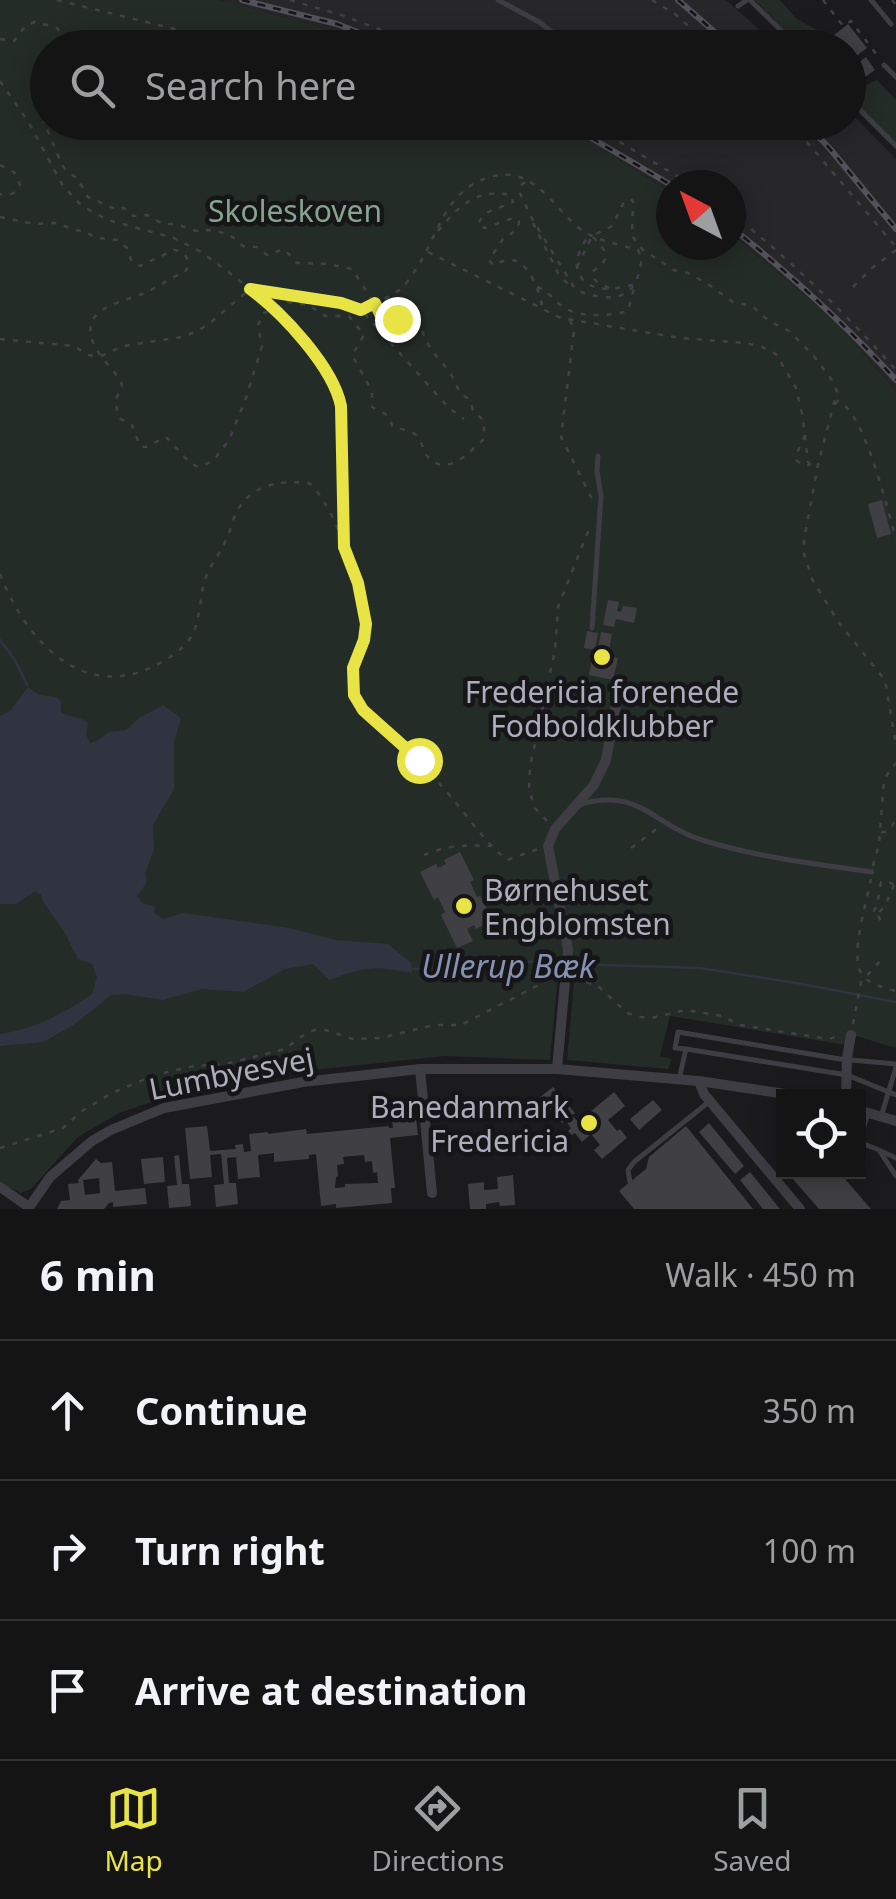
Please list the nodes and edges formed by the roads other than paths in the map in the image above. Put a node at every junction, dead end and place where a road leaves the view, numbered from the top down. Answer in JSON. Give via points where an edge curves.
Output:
{"nodes":[{"id":1,"x":498,"y":0,"type":"edge"},
{"id":2,"x":749,"y":0,"type":"edge"},
{"id":3,"x":872,"y":0,"type":"edge"},
{"id":4,"x":738,"y":6,"type":"dead end"},
{"id":5,"x":891,"y":24,"type":"dead end"},
{"id":6,"x":549,"y":30,"type":"edge"},
{"id":7,"x":780,"y":30,"type":"edge"},
{"id":8,"x":884,"y":64,"type":"road end"},
{"id":9,"x":896,"y":78,"type":"edge"},
{"id":10,"x":866,"y":116,"type":"edge"},
{"id":11,"x":896,"y":146,"type":"edge"},
{"id":12,"x":598,"y":456,"type":"dead end"},
{"id":13,"x":592,"y":628,"type":"dead end"},
{"id":14,"x":619,"y":688,"type":"dead end"},
{"id":15,"x":577,"y":805,"type":"junction"},
{"id":16,"x":872,"y":872,"type":"road end"},
{"id":17,"x":852,"y":1033,"type":"road end"},
{"id":18,"x":686,"y":1049,"type":"junction"},
{"id":19,"x":847,"y":1058,"type":"junction"},
{"id":20,"x":896,"y":1066,"type":"edge"},
{"id":21,"x":557,"y":1068,"type":"junction"},
{"id":22,"x":420,"y":1069,"type":"junction"},
{"id":23,"x":847,"y":1075,"type":"junction"},
{"id":24,"x":679,"y":1079,"type":"junction"},
{"id":25,"x":700,"y":1081,"type":"junction"},
{"id":26,"x":846,"y":1089,"type":"edge"},
{"id":27,"x":776,"y":1093,"type":"edge"},
{"id":28,"x":892,"y":1094,"type":"edge"},
{"id":29,"x":710,"y":1101,"type":"junction"},
{"id":30,"x":866,"y":1113,"type":"edge"},
{"id":31,"x":881,"y":1117,"type":"junction"},
{"id":32,"x":896,"y":1121,"type":"edge"},
{"id":33,"x":866,"y":1145,"type":"edge"},
{"id":34,"x":879,"y":1150,"type":"junction"},
{"id":35,"x":896,"y":1158,"type":"edge"},
{"id":36,"x":896,"y":1176,"type":"edge"},
{"id":37,"x":630,"y":1182,"type":"dead end"},
{"id":38,"x":0,"y":1187,"type":"edge"},
{"id":39,"x":432,"y":1193,"type":"dead end"},
{"id":40,"x":28,"y":1208,"type":"edge"},
{"id":41,"x":800,"y":1209,"type":"edge"}],
"edges":[{"from":1,"to":6,"type":"lane"},
{"from":2,"to":4,"type":"lane"},
{"from":2,"to":7,"type":"lane"},
{"from":3,"to":5,"type":"lane"},
{"from":8,"to":9,"type":"lane"},
{"from":10,"to":11,"type":"lane"},
{"from":12,"to":13,"type":"lane"},
{"from":14,"to":15,"type":"street","via":[[606,760]]},
{"from":15,"to":16,"type":"lane","via":[[622,801],[698,839]]},
{"from":15,"to":21,"type":"street","via":[[548,846],[568,949]]},
{"from":17,"to":19,"type":"street"},
{"from":18,"to":19,"type":"lane","via":[[675,1048],[678,1032]]},
{"from":18,"to":23,"type":"lane"},
{"from":18,"to":24,"type":"lane"},
{"from":19,"to":20,"type":"lane"},
{"from":19,"to":23,"type":"street"},
{"from":20,"to":28,"type":"lane"},
{"from":21,"to":22,"type":"street","name":"Lumbyesvej"},
{"from":21,"to":24,"type":"street","name":"Lumbyesvej"},
{"from":22,"to":39,"type":"street"},
{"from":22,"to":40,"type":"street","name":"Lumbyesvej","via":[[164,1108],[92,1140],[50,1176]]},
{"from":23,"to":26,"type":"street"},
{"from":23,"to":28,"type":"lane"},
{"from":24,"to":25,"type":"street","name":"Lumbyesvej"},
{"from":25,"to":27,"type":"street","name":"Lumbyesvej"},
{"from":25,"to":29,"type":"street"},
{"from":28,"to":31,"type":"lane"},
{"from":29,"to":37,"type":"lane","via":[[634,1162]]},
{"from":29,"to":41,"type":"street"},
{"from":30,"to":31,"type":"street"},
{"from":31,"to":32,"type":"street"},
{"from":33,"to":34,"type":"lane"},
{"from":34,"to":35,"type":"lane"},
{"from":34,"to":36,"type":"lane"},
{"from":38,"to":40,"type":"street"}]}
